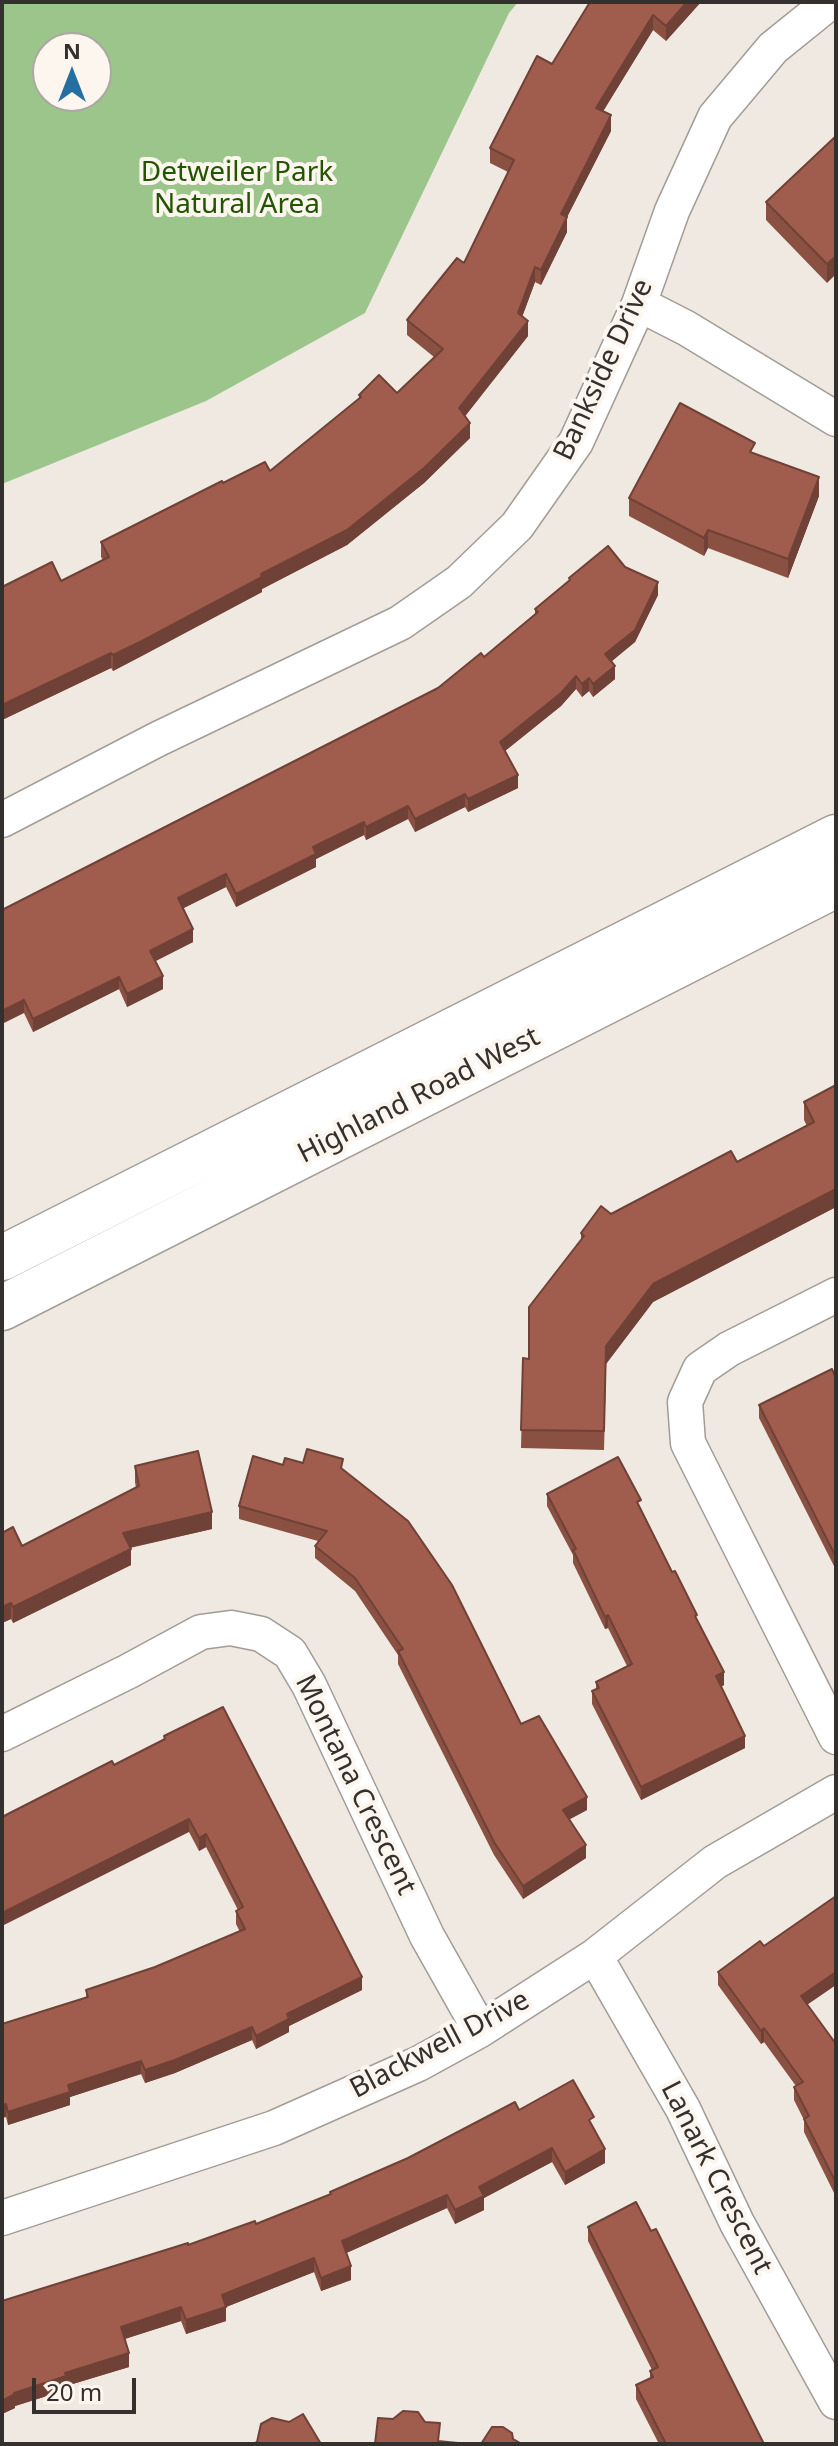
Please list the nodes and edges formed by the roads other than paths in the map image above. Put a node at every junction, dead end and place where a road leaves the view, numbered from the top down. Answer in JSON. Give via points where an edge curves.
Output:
{"nodes":[{"id":1,"x":830,"y":2,"type":"edge"},
{"id":2,"x":639,"y":304,"type":"junction"},
{"id":3,"x":836,"y":419,"type":"edge"},
{"id":4,"x":2,"y":820,"type":"edge"},
{"id":5,"x":836,"y":837,"type":"edge"},
{"id":6,"x":836,"y":885,"type":"edge"},
{"id":7,"x":2,"y":1258,"type":"edge"},
{"id":8,"x":836,"y":1295,"type":"edge"},
{"id":9,"x":2,"y":1308,"type":"edge"},
{"id":10,"x":2,"y":1734,"type":"edge"},
{"id":11,"x":836,"y":1737,"type":"edge"},
{"id":12,"x":836,"y":1792,"type":"edge"},
{"id":13,"x":595,"y":1956,"type":"junction"},
{"id":14,"x":480,"y":2030,"type":"junction"},
{"id":15,"x":2,"y":2218,"type":"edge"},
{"id":16,"x":836,"y":2402,"type":"edge"}],
"edges":[{"from":1,"to":2,"type":"street","name":"Bankside Drive","via":[[773,48],[715,117],[672,211]]},
{"from":2,"to":3,"type":"street"},
{"from":2,"to":4,"type":"street","name":"Bankside Drive","via":[[576,442],[517,526],[459,582],[400,623]]},
{"from":5,"to":7,"type":"main road","name":"Highland Road West"},
{"from":6,"to":9,"type":"main road","name":"Highland Road West"},
{"from":8,"to":11,"type":"street","via":[[700,1369],[685,1402],[688,1443]]},
{"from":10,"to":14,"type":"street","name":"Montana Crescent","via":[[201,1632],[231,1628],[261,1634],[290,1653],[309,1685],[427,1936]]},
{"from":12,"to":13,"type":"street","name":"Blackwell Drive","via":[[715,1862]]},
{"from":13,"to":14,"type":"street","name":"Blackwell Drive"},
{"from":13,"to":16,"type":"street","name":"Lanark Crescent","via":[[683,2109],[737,2223]]},
{"from":14,"to":15,"type":"street","name":"Blackwell Drive","via":[[418,2064],[274,2128]]}]}
